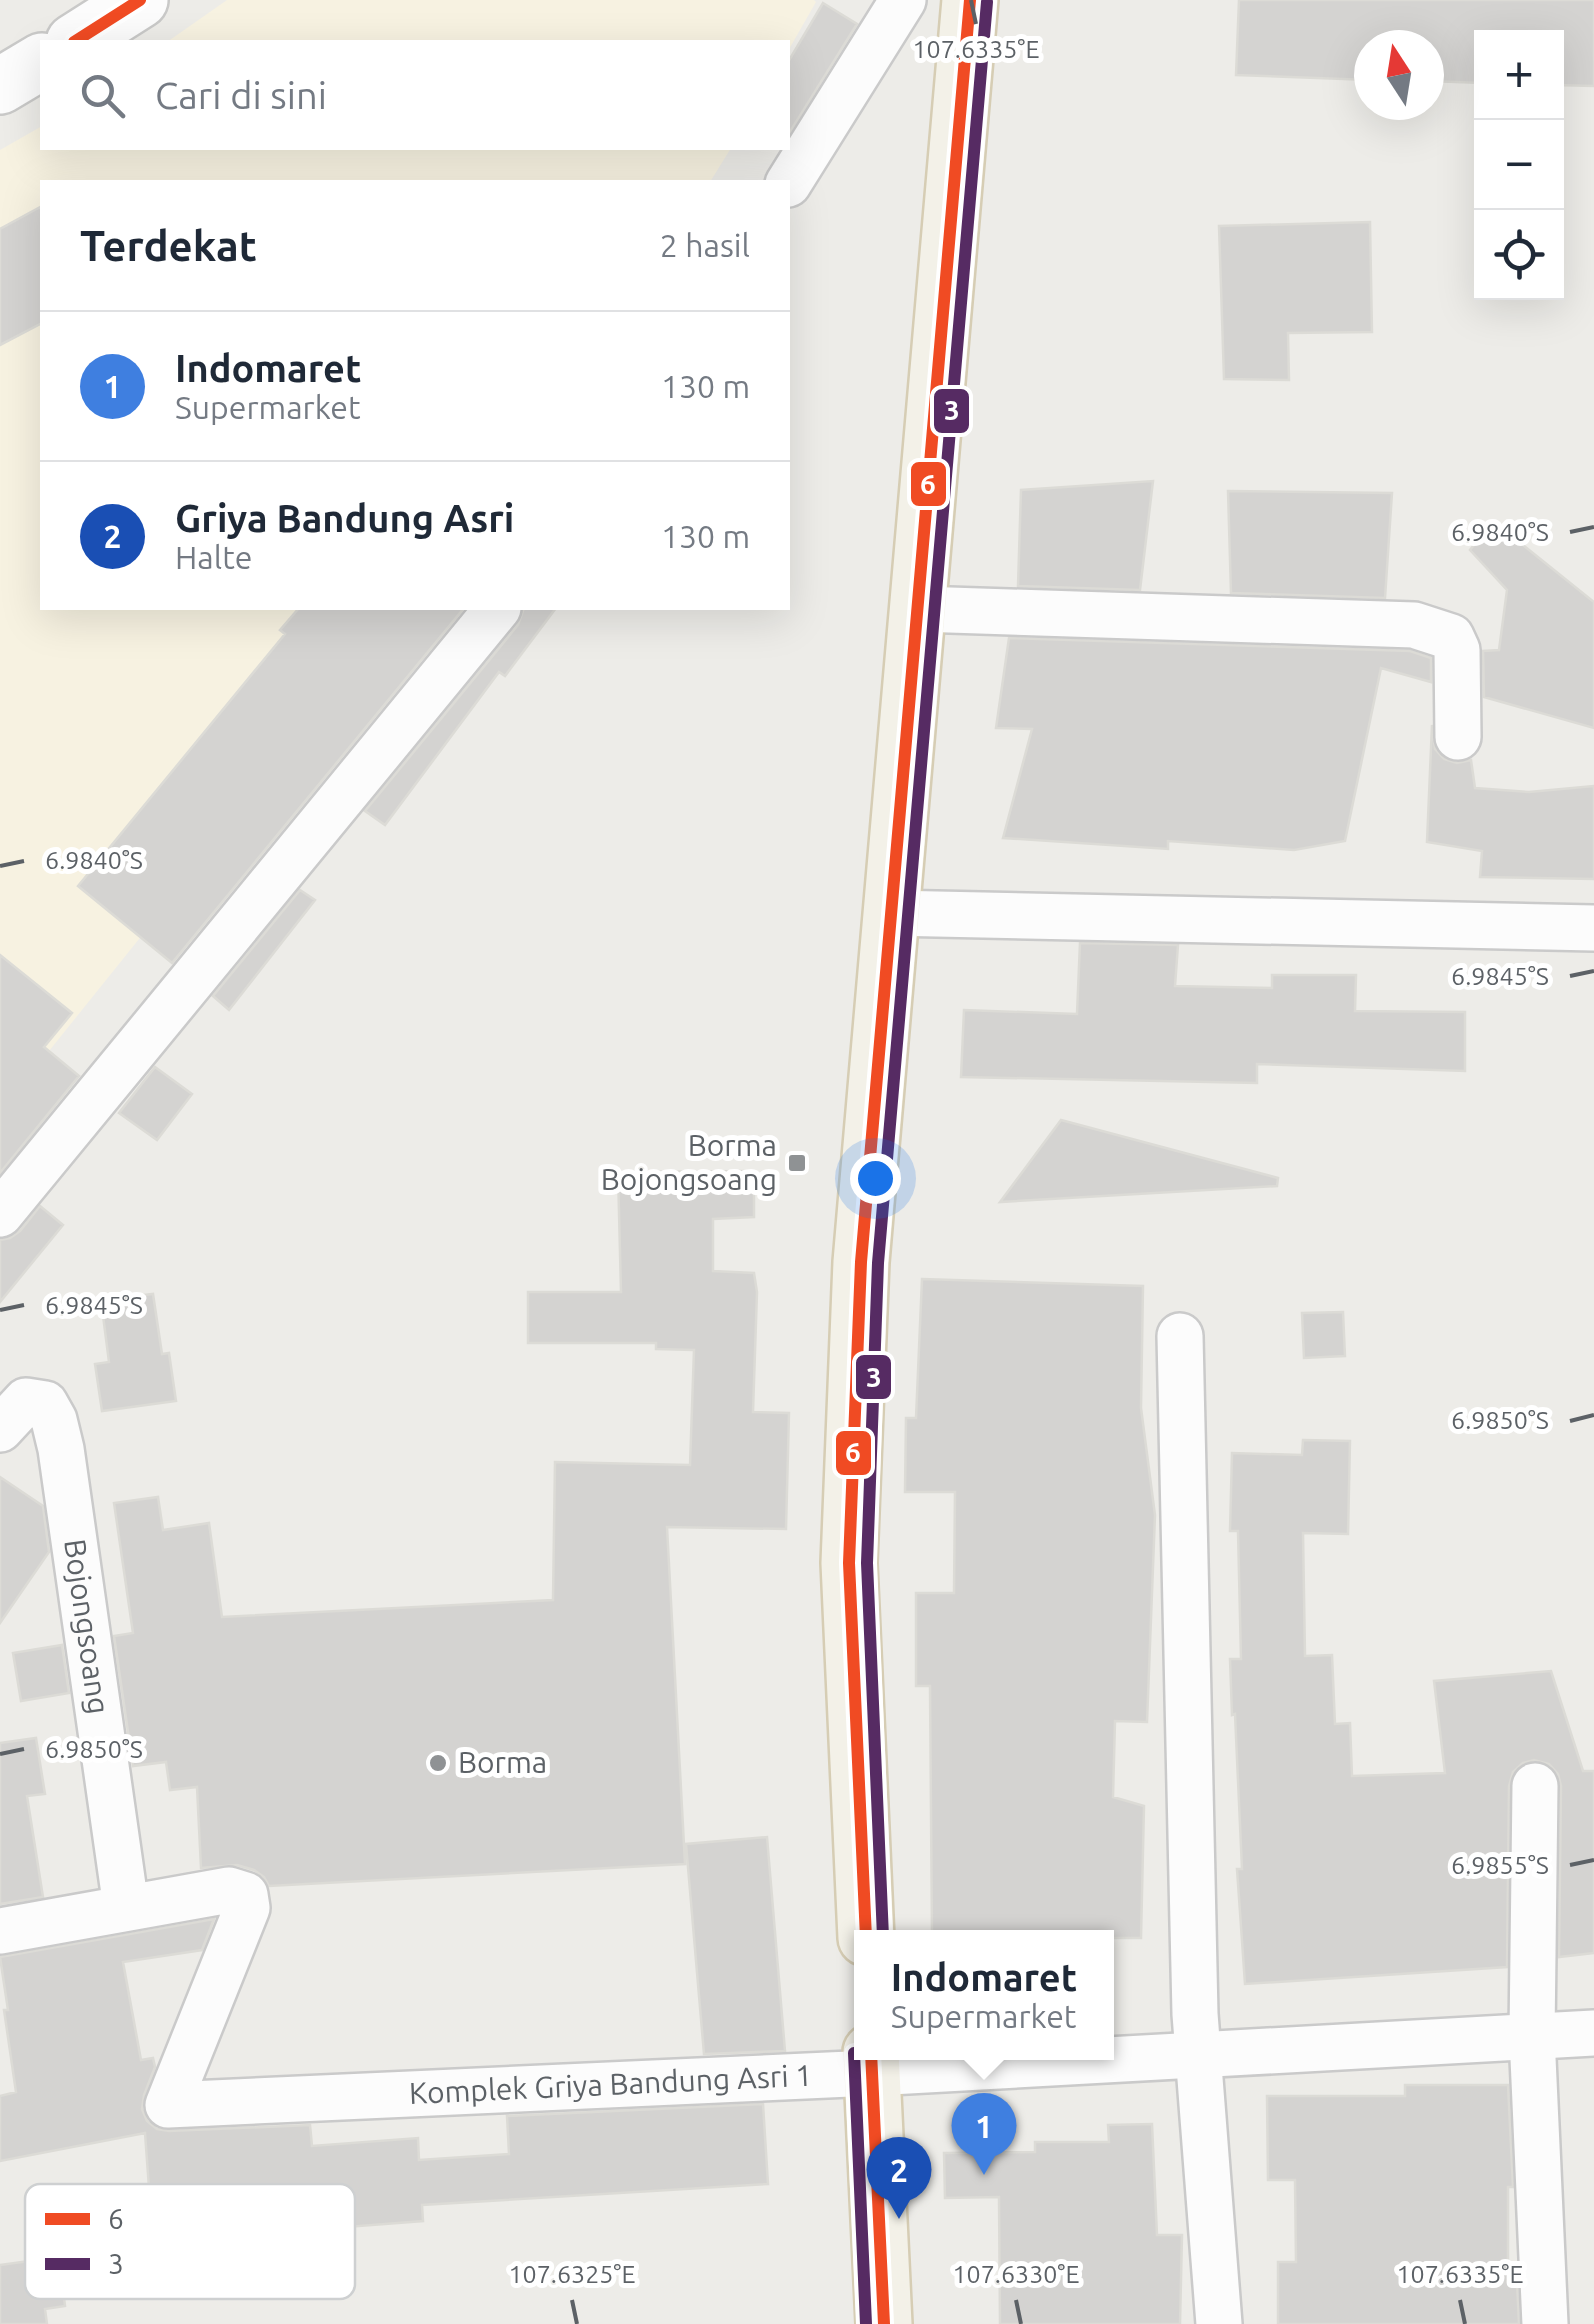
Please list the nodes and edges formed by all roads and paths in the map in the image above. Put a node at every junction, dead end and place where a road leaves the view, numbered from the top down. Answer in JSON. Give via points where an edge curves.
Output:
{"nodes":[{"id":1,"x":140,"y":0,"type":"edge"},
{"id":2,"x":902,"y":0,"type":"edge"},
{"id":3,"x":970,"y":0,"type":"edge"},
{"id":4,"x":77,"y":40,"type":"edge"},
{"id":5,"x":40,"y":63,"type":"edge"},
{"id":6,"x":0,"y":86,"type":"edge"},
{"id":7,"x":790,"y":181,"type":"edge"},
{"id":8,"x":496,"y":610,"type":"edge"},
{"id":9,"x":918,"y":610,"type":"junction"},
{"id":10,"x":1458,"y":737,"type":"dead end"},
{"id":11,"x":890,"y":913,"type":"junction"},
{"id":12,"x":1594,"y":928,"type":"edge"},
{"id":13,"x":0,"y":1214,"type":"edge"},
{"id":14,"x":1180,"y":1336,"type":"dead end"},
{"id":15,"x":0,"y":1429,"type":"edge"},
{"id":16,"x":1535,"y":1786,"type":"dead end"},
{"id":17,"x":126,"y":1907,"type":"junction"},
{"id":18,"x":866,"y":1930,"type":"edge"},
{"id":19,"x":0,"y":1931,"type":"edge"},
{"id":20,"x":1594,"y":2033,"type":"edge"},
{"id":21,"x":1532,"y":2036,"type":"junction"},
{"id":22,"x":1198,"y":2053,"type":"junction"},
{"id":23,"x":1114,"y":2056,"type":"edge"},
{"id":24,"x":969,"y":2060,"type":"edge"},
{"id":25,"x":871,"y":2063,"type":"edge"},
{"id":26,"x":884,"y":2324,"type":"edge"},
{"id":27,"x":1219,"y":2324,"type":"edge"},
{"id":28,"x":1545,"y":2324,"type":"edge"}],
"edges":[{"from":1,"to":4,"type":"main road"},
{"from":2,"to":7,"type":"street"},
{"from":3,"to":9,"type":"main road"},
{"from":5,"to":6,"type":"main road"},
{"from":8,"to":13,"type":"street"},
{"from":9,"to":10,"type":"street","via":[[1423,627],[1451,637],[1457,650]]},
{"from":9,"to":11,"type":"main road"},
{"from":11,"to":12,"type":"street"},
{"from":11,"to":18,"type":"main road","via":[[861,1262],[849,1563]]},
{"from":14,"to":22,"type":"street"},
{"from":15,"to":17,"type":"street","name":"Bojongsoang","via":[[26,1401],[46,1404],[54,1420]]},
{"from":16,"to":21,"type":"street"},
{"from":17,"to":19,"type":"street"},
{"from":17,"to":25,"type":"street","name":"Komplek Griya Bandung Asri 1","via":[[229,1890],[248,1902],[168,2105]]},
{"from":20,"to":21,"type":"street","name":"Komplek Griya Bandung Asri 1"},
{"from":21,"to":22,"type":"street","name":"Komplek Griya Bandung Asri 1"},
{"from":21,"to":28,"type":"street"},
{"from":22,"to":23,"type":"street","name":"Komplek Griya Bandung Asri 1"},
{"from":22,"to":27,"type":"street"},
{"from":24,"to":25,"type":"street","name":"Komplek Griya Bandung Asri 1"},
{"from":25,"to":26,"type":"main road"}]}
